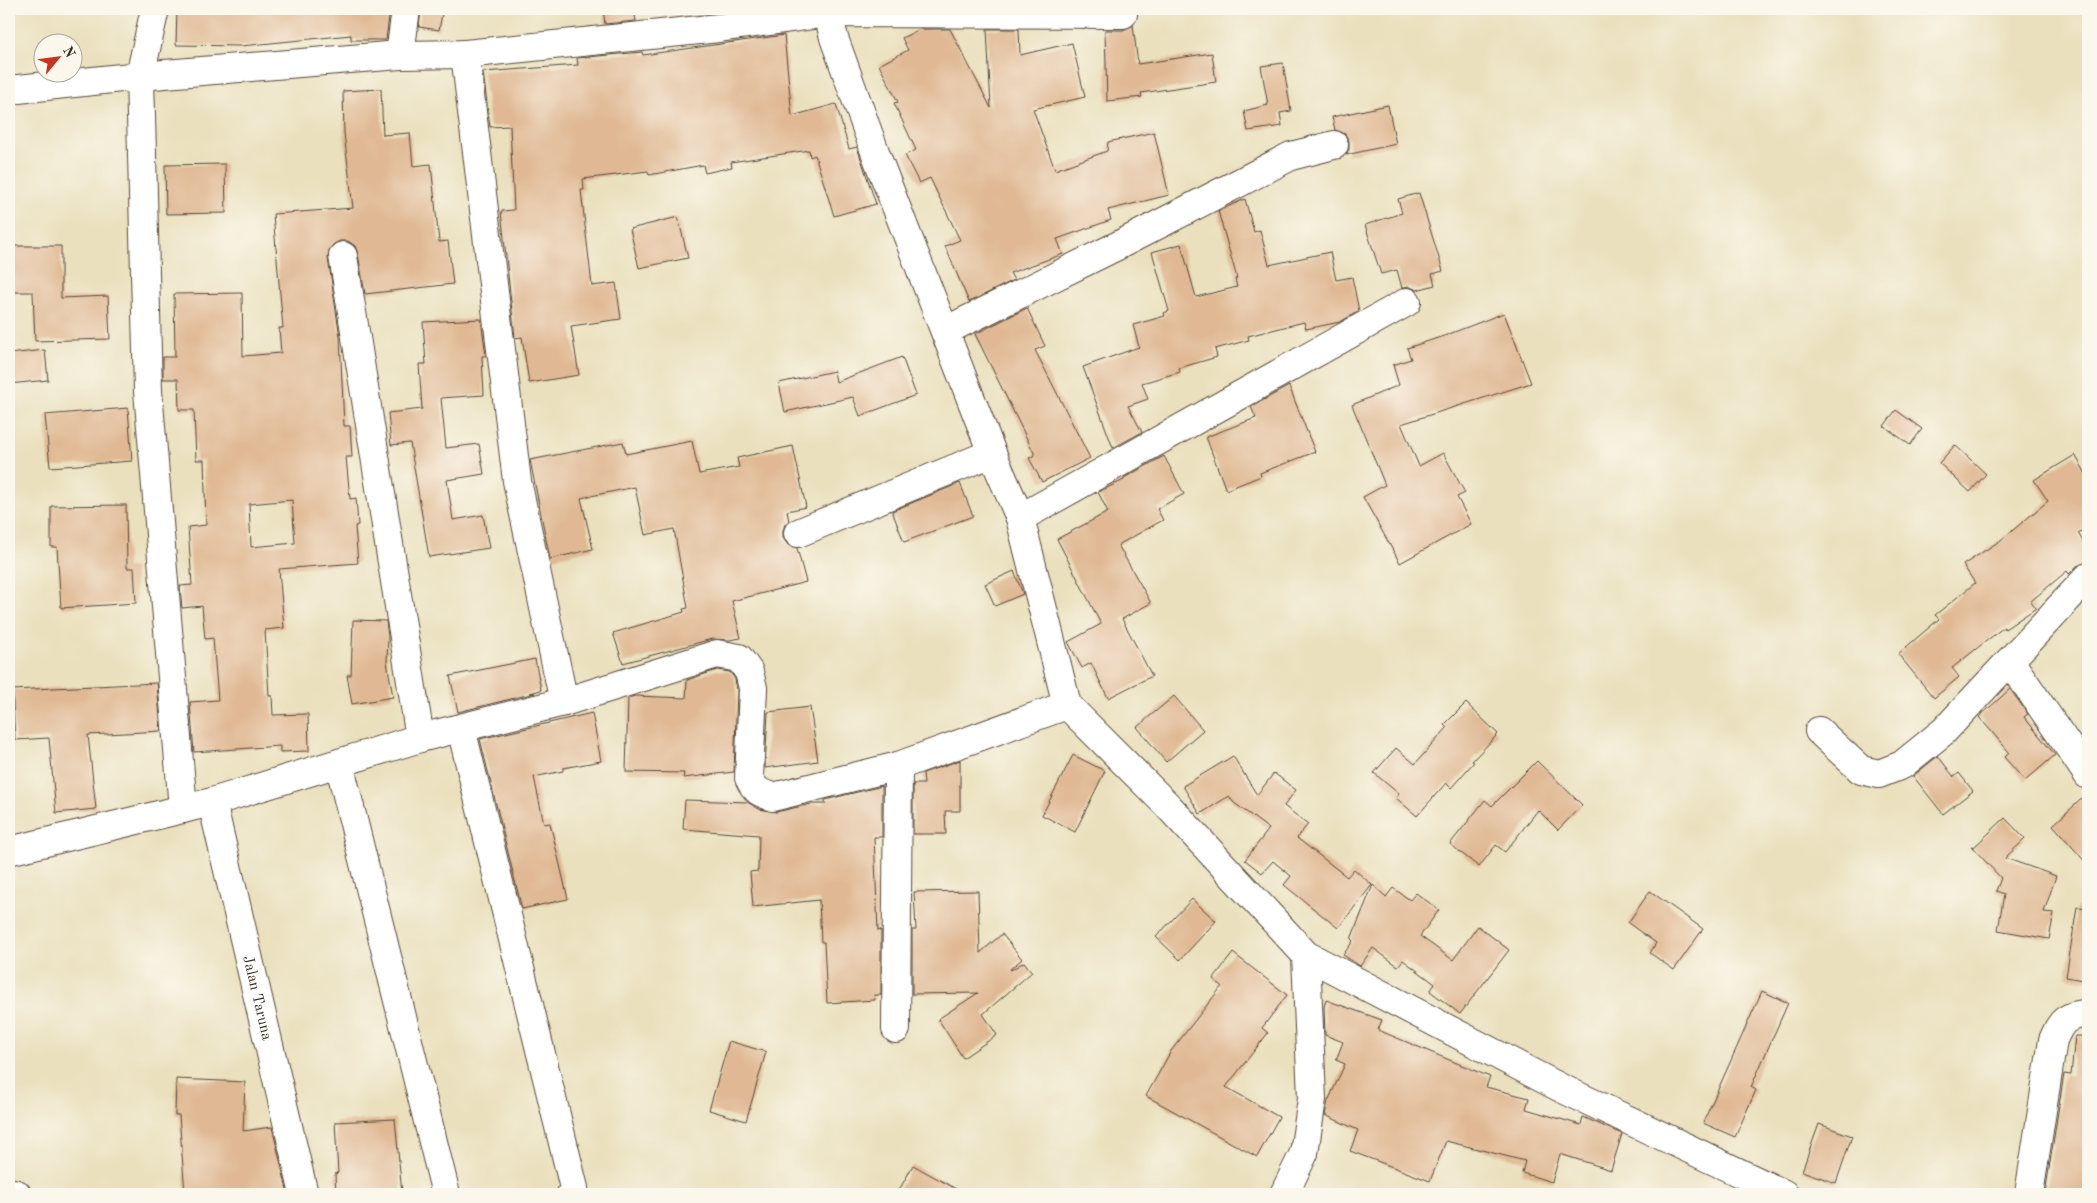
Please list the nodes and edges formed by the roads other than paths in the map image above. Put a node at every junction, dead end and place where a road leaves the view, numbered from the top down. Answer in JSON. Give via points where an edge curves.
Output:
{"nodes":[{"id":1,"x":155,"y":9,"type":"edge"},
{"id":2,"x":406,"y":9,"type":"edge"},
{"id":3,"x":827,"y":11,"type":"edge"},
{"id":4,"x":1123,"y":14,"type":"dead end"},
{"id":5,"x":465,"y":54,"type":"junction"},
{"id":6,"x":400,"y":56,"type":"junction"},
{"id":7,"x":140,"y":76,"type":"junction"},
{"id":8,"x":9,"y":90,"type":"edge"},
{"id":9,"x":1334,"y":145,"type":"dead end"},
{"id":10,"x":343,"y":256,"type":"dead end"},
{"id":11,"x":1407,"y":302,"type":"dead end"},
{"id":12,"x":945,"y":331,"type":"junction"},
{"id":13,"x":992,"y":453,"type":"junction"},
{"id":14,"x":1020,"y":518,"type":"junction"},
{"id":15,"x":798,"y":533,"type":"dead end"},
{"id":16,"x":2088,"y":577,"type":"edge"},
{"id":17,"x":2010,"y":661,"type":"junction"},
{"id":18,"x":564,"y":702,"type":"junction"},
{"id":19,"x":1067,"y":705,"type":"junction"},
{"id":20,"x":461,"y":728,"type":"junction"},
{"id":21,"x":1819,"y":731,"type":"dead end"},
{"id":22,"x":420,"y":738,"type":"junction"},
{"id":23,"x":339,"y":763,"type":"junction"},
{"id":24,"x":898,"y":766,"type":"junction"},
{"id":25,"x":2088,"y":775,"type":"edge"},
{"id":26,"x":212,"y":802,"type":"junction"},
{"id":27,"x":183,"y":809,"type":"junction"},
{"id":28,"x":9,"y":851,"type":"edge"},
{"id":29,"x":1306,"y":955,"type":"junction"},
{"id":30,"x":2088,"y":1013,"type":"edge"},
{"id":31,"x":896,"y":1029,"type":"dead end"},
{"id":32,"x":9,"y":1192,"type":"edge"},
{"id":33,"x":17,"y":1194,"type":"edge"},
{"id":34,"x":304,"y":1194,"type":"edge"},
{"id":35,"x":446,"y":1194,"type":"edge"},
{"id":36,"x":571,"y":1194,"type":"edge"},
{"id":37,"x":1284,"y":1194,"type":"edge"},
{"id":38,"x":1784,"y":1194,"type":"edge"},
{"id":39,"x":2030,"y":1194,"type":"edge"}],
"edges":[{"from":1,"to":7,"type":"street"},
{"from":2,"to":6,"type":"street"},
{"from":3,"to":4,"type":"street"},
{"from":3,"to":5,"type":"street","via":[[719,28]]},
{"from":3,"to":12,"type":"street","via":[[878,160]]},
{"from":5,"to":6,"type":"street"},
{"from":5,"to":18,"type":"street","via":[[518,481]]},
{"from":6,"to":7,"type":"street"},
{"from":7,"to":8,"type":"street"},
{"from":7,"to":27,"type":"street","via":[[148,391]]},
{"from":9,"to":12,"type":"street","via":[[1291,156]]},
{"from":10,"to":22,"type":"street"},
{"from":11,"to":14,"type":"street"},
{"from":12,"to":13,"type":"street"},
{"from":13,"to":14,"type":"street"},
{"from":13,"to":15,"type":"street"},
{"from":14,"to":19,"type":"street"},
{"from":16,"to":17,"type":"street"},
{"from":17,"to":21,"type":"street","via":[[1944,731],[1902,764],[1879,774],[1861,770]]},
{"from":17,"to":25,"type":"street"},
{"from":18,"to":20,"type":"street"},
{"from":18,"to":24,"type":"street","via":[[717,654],[739,658],[750,672],[753,688],[749,778],[759,793],[773,797]]},
{"from":19,"to":24,"type":"street"},
{"from":19,"to":29,"type":"street","via":[[1168,806]]},
{"from":20,"to":22,"type":"street"},
{"from":20,"to":36,"type":"street","via":[[574,1188]]},
{"from":22,"to":23,"type":"street"},
{"from":23,"to":26,"type":"street"},
{"from":23,"to":35,"type":"street"},
{"from":24,"to":31,"type":"street"},
{"from":26,"to":27,"type":"street"},
{"from":26,"to":34,"type":"street","name":"Jalan Taruna"},
{"from":27,"to":28,"type":"street"},
{"from":29,"to":37,"type":"street","via":[[1312,1099],[1304,1153]]},
{"from":29,"to":38,"type":"street","via":[[1559,1087]]},
{"from":30,"to":39,"type":"street","via":[[2060,1024],[2053,1040]]},
{"from":32,"to":33,"type":"street"}]}
